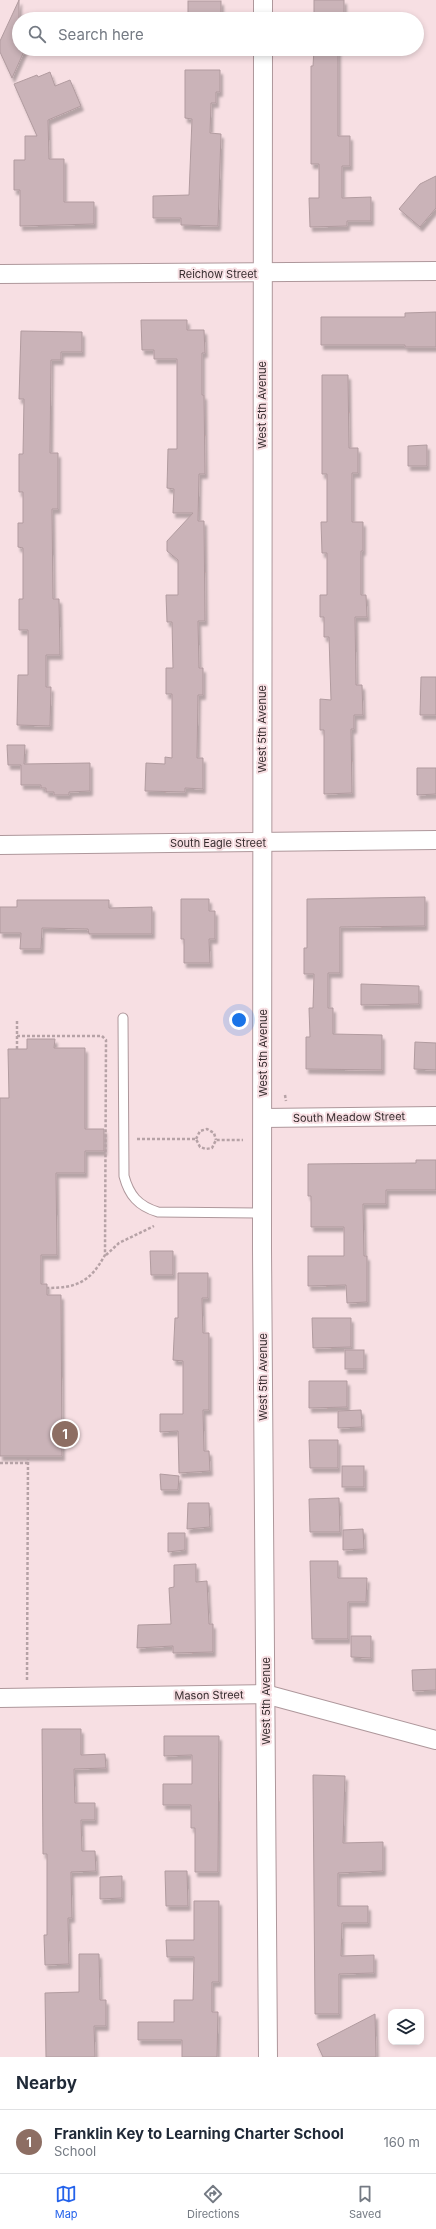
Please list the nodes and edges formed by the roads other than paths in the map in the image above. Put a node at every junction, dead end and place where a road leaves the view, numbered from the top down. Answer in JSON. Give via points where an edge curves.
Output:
{"nodes":[{"id":1,"x":263,"y":0,"type":"edge"},
{"id":2,"x":263,"y":12,"type":"edge"},
{"id":3,"x":263,"y":56,"type":"edge"},
{"id":4,"x":436,"y":271,"type":"edge"},
{"id":5,"x":262,"y":273,"type":"junction"},
{"id":6,"x":0,"y":274,"type":"edge"},
{"id":7,"x":436,"y":840,"type":"edge"},
{"id":8,"x":262,"y":843,"type":"junction"},
{"id":9,"x":0,"y":845,"type":"edge"},
{"id":10,"x":123,"y":1018,"type":"dead end"},
{"id":11,"x":436,"y":1116,"type":"edge"},
{"id":12,"x":263,"y":1118,"type":"junction"},
{"id":13,"x":262,"y":1213,"type":"junction"},
{"id":14,"x":265,"y":1694,"type":"junction"},
{"id":15,"x":0,"y":1698,"type":"edge"},
{"id":16,"x":436,"y":1740,"type":"edge"},
{"id":17,"x":268,"y":2057,"type":"edge"}],
"edges":[{"from":1,"to":2,"type":"street"},
{"from":3,"to":5,"type":"street","name":"West 5th Avenue"},
{"from":4,"to":5,"type":"street","name":"Reichow Street"},
{"from":5,"to":6,"type":"street","name":"Reichow Street"},
{"from":5,"to":8,"type":"street","name":"West 5th Avenue"},
{"from":7,"to":8,"type":"street","name":"South Eagle Street"},
{"from":8,"to":9,"type":"street","name":"South Eagle Street"},
{"from":8,"to":12,"type":"street","name":"West 5th Avenue"},
{"from":10,"to":13,"type":"lane","via":[[124,1176],[136,1202],[146,1209],[158,1212]]},
{"from":11,"to":12,"type":"street","name":"South Meadow Street"},
{"from":12,"to":13,"type":"street","name":"West 5th Avenue"},
{"from":13,"to":14,"type":"street","name":"West 5th Avenue"},
{"from":14,"to":15,"type":"street","name":"Mason Street"},
{"from":14,"to":16,"type":"street","name":"Mason Street"},
{"from":14,"to":17,"type":"street","name":"West 5th Avenue"}]}
